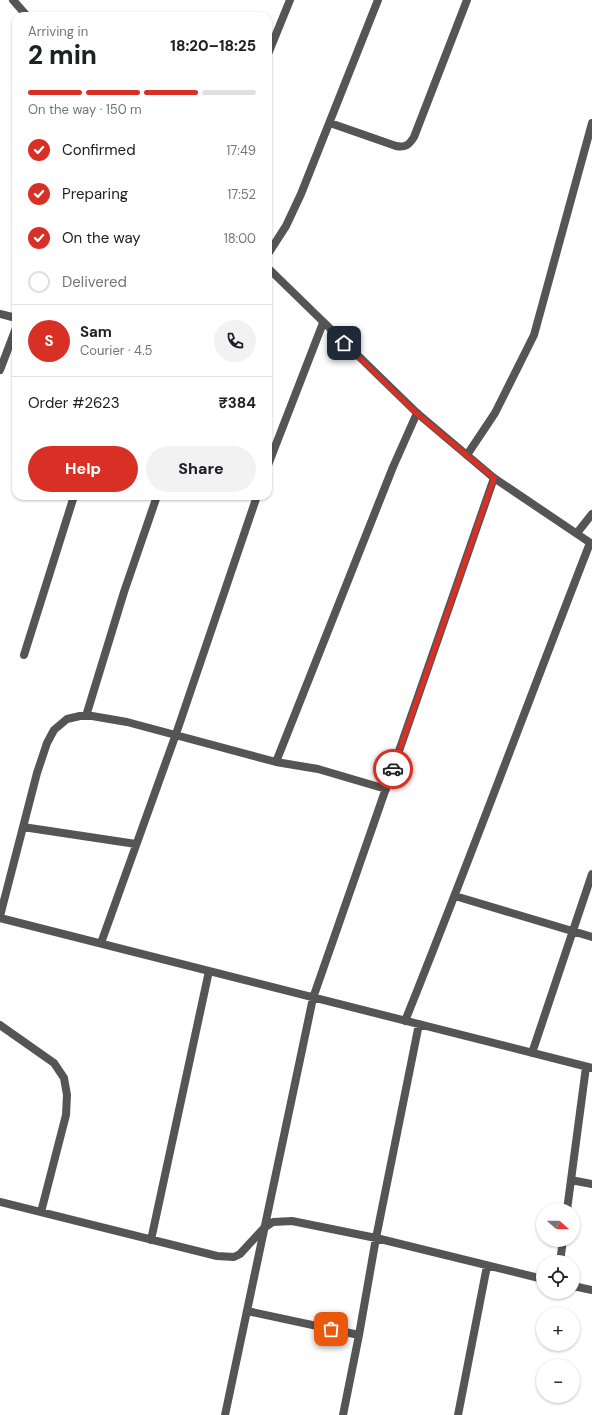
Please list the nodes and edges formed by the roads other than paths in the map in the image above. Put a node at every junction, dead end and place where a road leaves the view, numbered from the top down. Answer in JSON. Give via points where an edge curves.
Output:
{"nodes":[{"id":1,"x":13,"y":0,"type":"edge"},
{"id":2,"x":290,"y":0,"type":"edge"},
{"id":3,"x":378,"y":0,"type":"edge"},
{"id":4,"x":466,"y":0,"type":"edge"},
{"id":5,"x":24,"y":12,"type":"edge"},
{"id":6,"x":272,"y":44,"type":"edge"},
{"id":7,"x":330,"y":123,"type":"junction"},
{"id":8,"x":592,"y":123,"type":"edge"},
{"id":9,"x":272,"y":248,"type":"edge"},
{"id":10,"x":272,"y":272,"type":"edge"},
{"id":11,"x":0,"y":314,"type":"edge"},
{"id":12,"x":12,"y":317,"type":"edge"},
{"id":13,"x":324,"y":323,"type":"junction"},
{"id":14,"x":12,"y":338,"type":"edge"},
{"id":15,"x":0,"y":370,"type":"edge"},
{"id":16,"x":416,"y":413,"type":"junction"},
{"id":17,"x":272,"y":455,"type":"edge"},
{"id":18,"x":467,"y":455,"type":"junction"},
{"id":19,"x":494,"y":478,"type":"junction"},
{"id":20,"x":73,"y":500,"type":"edge"},
{"id":21,"x":156,"y":500,"type":"edge"},
{"id":22,"x":256,"y":500,"type":"edge"},
{"id":23,"x":592,"y":514,"type":"edge"},
{"id":24,"x":576,"y":533,"type":"junction"},
{"id":25,"x":591,"y":543,"type":"edge"},
{"id":26,"x":24,"y":655,"type":"dead end"},
{"id":27,"x":86,"y":716,"type":"junction"},
{"id":28,"x":176,"y":734,"type":"junction"},
{"id":29,"x":276,"y":762,"type":"junction"},
{"id":30,"x":386,"y":789,"type":"junction"},
{"id":31,"x":23,"y":827,"type":"junction"},
{"id":32,"x":136,"y":844,"type":"junction"},
{"id":33,"x":592,"y":874,"type":"edge"},
{"id":34,"x":455,"y":896,"type":"junction"},
{"id":35,"x":0,"y":917,"type":"edge"},
{"id":36,"x":574,"y":932,"type":"junction"},
{"id":37,"x":592,"y":937,"type":"edge"},
{"id":38,"x":101,"y":943,"type":"junction"},
{"id":39,"x":209,"y":971,"type":"junction"},
{"id":40,"x":313,"y":998,"type":"junction"},
{"id":41,"x":404,"y":1020,"type":"junction"},
{"id":42,"x":418,"y":1024,"type":"junction"},
{"id":43,"x":0,"y":1025,"type":"edge"},
{"id":44,"x":532,"y":1053,"type":"junction"},
{"id":45,"x":589,"y":1067,"type":"edge"},
{"id":46,"x":571,"y":1180,"type":"junction"},
{"id":47,"x":592,"y":1184,"type":"edge"},
{"id":48,"x":0,"y":1202,"type":"edge"},
{"id":49,"x":568,"y":1203,"type":"edge"},
{"id":50,"x":41,"y":1212,"type":"junction"},
{"id":51,"x":264,"y":1228,"type":"junction"},
{"id":52,"x":376,"y":1238,"type":"junction"},
{"id":53,"x":151,"y":1240,"type":"junction"},
{"id":54,"x":488,"y":1266,"type":"junction"},
{"id":55,"x":536,"y":1277,"type":"edge"},
{"id":56,"x":580,"y":1287,"type":"edge"},
{"id":57,"x":592,"y":1290,"type":"edge"},
{"id":58,"x":247,"y":1311,"type":"junction"},
{"id":59,"x":360,"y":1335,"type":"junction"},
{"id":60,"x":225,"y":1415,"type":"edge"},
{"id":61,"x":343,"y":1415,"type":"edge"},
{"id":62,"x":458,"y":1415,"type":"edge"}],
"edges":[{"from":1,"to":5,"type":"street"},
{"from":2,"to":6,"type":"street"},
{"from":3,"to":7,"type":"street"},
{"from":4,"to":7,"type":"street","via":[[414,137],[408,146],[396,146]]},
{"from":7,"to":9,"type":"street","via":[[286,226]]},
{"from":8,"to":18,"type":"street","via":[[534,335],[495,413]]},
{"from":10,"to":13,"type":"street"},
{"from":11,"to":12,"type":"street"},
{"from":13,"to":16,"type":"street"},
{"from":13,"to":17,"type":"street"},
{"from":14,"to":15,"type":"street"},
{"from":16,"to":18,"type":"street"},
{"from":16,"to":29,"type":"street"},
{"from":18,"to":19,"type":"street"},
{"from":19,"to":24,"type":"street"},
{"from":19,"to":30,"type":"street"},
{"from":20,"to":26,"type":"street"},
{"from":21,"to":27,"type":"street"},
{"from":22,"to":28,"type":"street"},
{"from":23,"to":24,"type":"street"},
{"from":24,"to":25,"type":"street"},
{"from":25,"to":34,"type":"street"},
{"from":27,"to":28,"type":"street","via":[[127,722]]},
{"from":27,"to":31,"type":"street","via":[[67,719],[54,730],[37,773]]},
{"from":28,"to":29,"type":"street"},
{"from":28,"to":32,"type":"street"},
{"from":29,"to":30,"type":"street","via":[[318,769]]},
{"from":30,"to":40,"type":"street"},
{"from":31,"to":32,"type":"street"},
{"from":31,"to":35,"type":"street"},
{"from":32,"to":38,"type":"street"},
{"from":33,"to":36,"type":"street"},
{"from":34,"to":36,"type":"street"},
{"from":34,"to":41,"type":"street"},
{"from":35,"to":38,"type":"street"},
{"from":36,"to":37,"type":"street"},
{"from":36,"to":44,"type":"street"},
{"from":38,"to":39,"type":"street"},
{"from":39,"to":40,"type":"street"},
{"from":39,"to":53,"type":"street"},
{"from":40,"to":41,"type":"street"},
{"from":40,"to":51,"type":"street"},
{"from":41,"to":42,"type":"street"},
{"from":42,"to":44,"type":"street"},
{"from":42,"to":52,"type":"street"},
{"from":43,"to":50,"type":"street","via":[[54,1063],[64,1078],[67,1095],[66,1115]]},
{"from":44,"to":45,"type":"street"},
{"from":45,"to":46,"type":"street"},
{"from":46,"to":47,"type":"street"},
{"from":46,"to":49,"type":"street"},
{"from":48,"to":50,"type":"street"},
{"from":50,"to":53,"type":"street"},
{"from":51,"to":52,"type":"street","via":[[273,1222],[292,1221]]},
{"from":51,"to":53,"type":"street","via":[[240,1254],[234,1257],[217,1256]]},
{"from":51,"to":58,"type":"street"},
{"from":52,"to":54,"type":"street"},
{"from":52,"to":59,"type":"street"},
{"from":54,"to":55,"type":"street"},
{"from":54,"to":62,"type":"street"},
{"from":56,"to":57,"type":"street"},
{"from":58,"to":59,"type":"street"},
{"from":58,"to":60,"type":"street"},
{"from":59,"to":61,"type":"street"}]}
